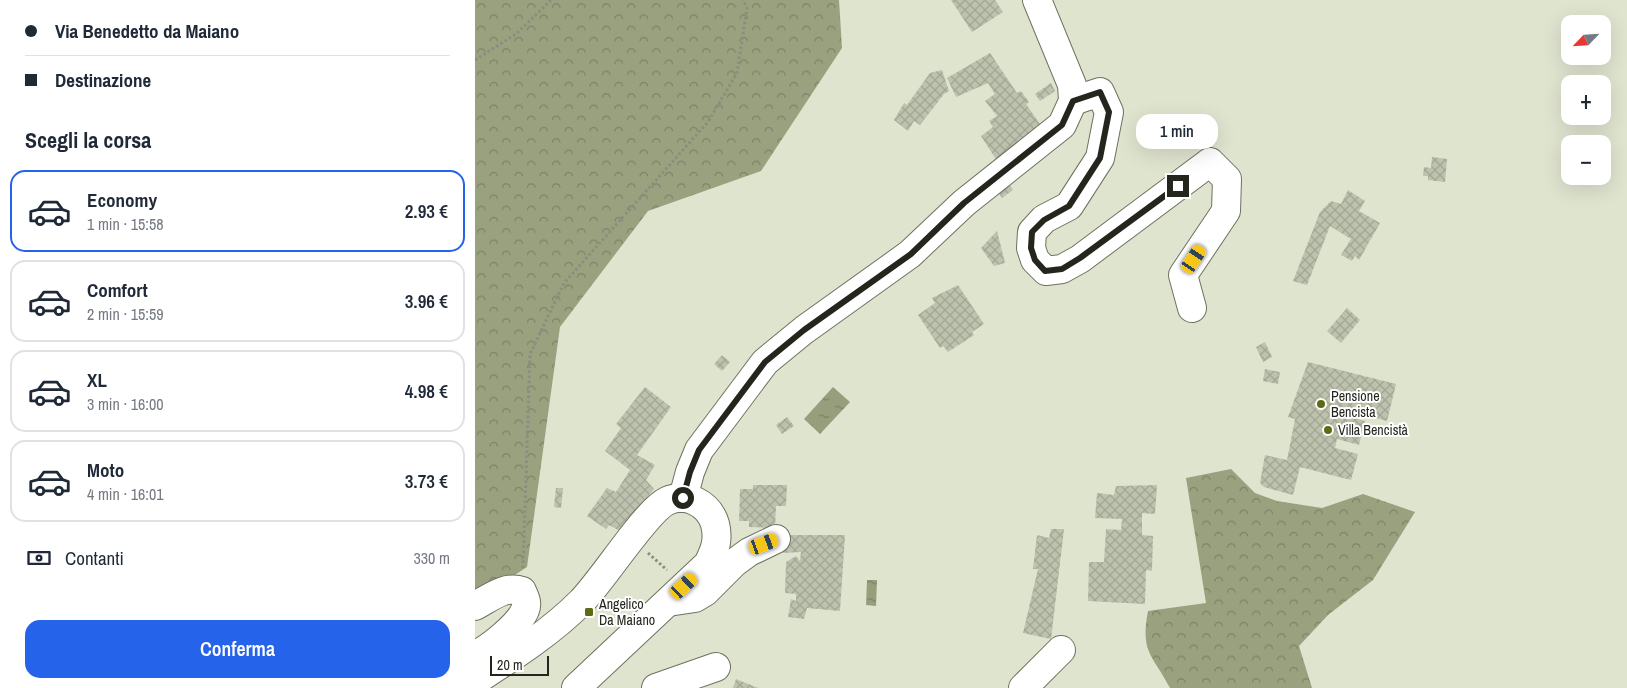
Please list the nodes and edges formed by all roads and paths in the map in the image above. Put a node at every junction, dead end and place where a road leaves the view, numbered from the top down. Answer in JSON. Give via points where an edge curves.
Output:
{"nodes":[{"id":1,"x":551,"y":0,"type":"edge"},
{"id":2,"x":743,"y":0,"type":"edge"},
{"id":3,"x":1037,"y":0,"type":"edge"},
{"id":4,"x":475,"y":60,"type":"edge"},
{"id":5,"x":1073,"y":101,"type":"junction"},
{"id":6,"x":1192,"y":308,"type":"dead end"},
{"id":7,"x":683,"y":498,"type":"junction"},
{"id":8,"x":633,"y":538,"type":"junction"},
{"id":9,"x":776,"y":539,"type":"dead end"},
{"id":10,"x":522,"y":591,"type":"junction"},
{"id":11,"x":676,"y":594,"type":"junction"},
{"id":12,"x":475,"y":606,"type":"edge"},
{"id":13,"x":1061,"y":650,"type":"dead end"},
{"id":14,"x":475,"y":655,"type":"edge"},
{"id":15,"x":716,"y":667,"type":"dead end"},
{"id":16,"x":475,"y":681,"type":"edge"},
{"id":17,"x":576,"y":688,"type":"edge"},
{"id":18,"x":656,"y":688,"type":"edge"},
{"id":19,"x":1023,"y":688,"type":"edge"}],
"edges":[{"from":1,"to":4,"type":"path","via":[[517,34]]},
{"from":2,"to":10,"type":"path","via":[[747,8],[737,73],[708,122],[564,283],[530,354]]},
{"from":3,"to":5,"type":"street","via":[[1072,85]]},
{"from":5,"to":6,"type":"street","via":[[1100,92],[1109,112],[1100,158],[1069,206],[1044,220],[1032,232],[1031,248],[1035,260],[1045,271],[1062,269],[1210,162],[1227,179],[1226,211],[1183,275]]},
{"from":5,"to":7,"type":"street","via":[[1062,125],[964,203],[911,254],[804,330],[765,362],[699,450]]},
{"from":7,"to":8,"type":"street","via":[[670,500],[655,509]]},
{"from":7,"to":11,"type":"street","via":[[699,502],[709,511],[718,534],[716,549],[708,564]]},
{"from":8,"to":11,"type":"path"},
{"from":8,"to":16,"type":"street","via":[[599,583],[568,614],[532,644]]},
{"from":9,"to":11,"type":"street","via":[[734,563],[695,598]]},
{"from":10,"to":12,"type":"street","via":[[513,588],[502,591]]},
{"from":10,"to":14,"type":"street","via":[[526,600],[525,611],[494,643]]},
{"from":11,"to":17,"type":"street"},
{"from":13,"to":19,"type":"street"},
{"from":15,"to":18,"type":"street"}]}
